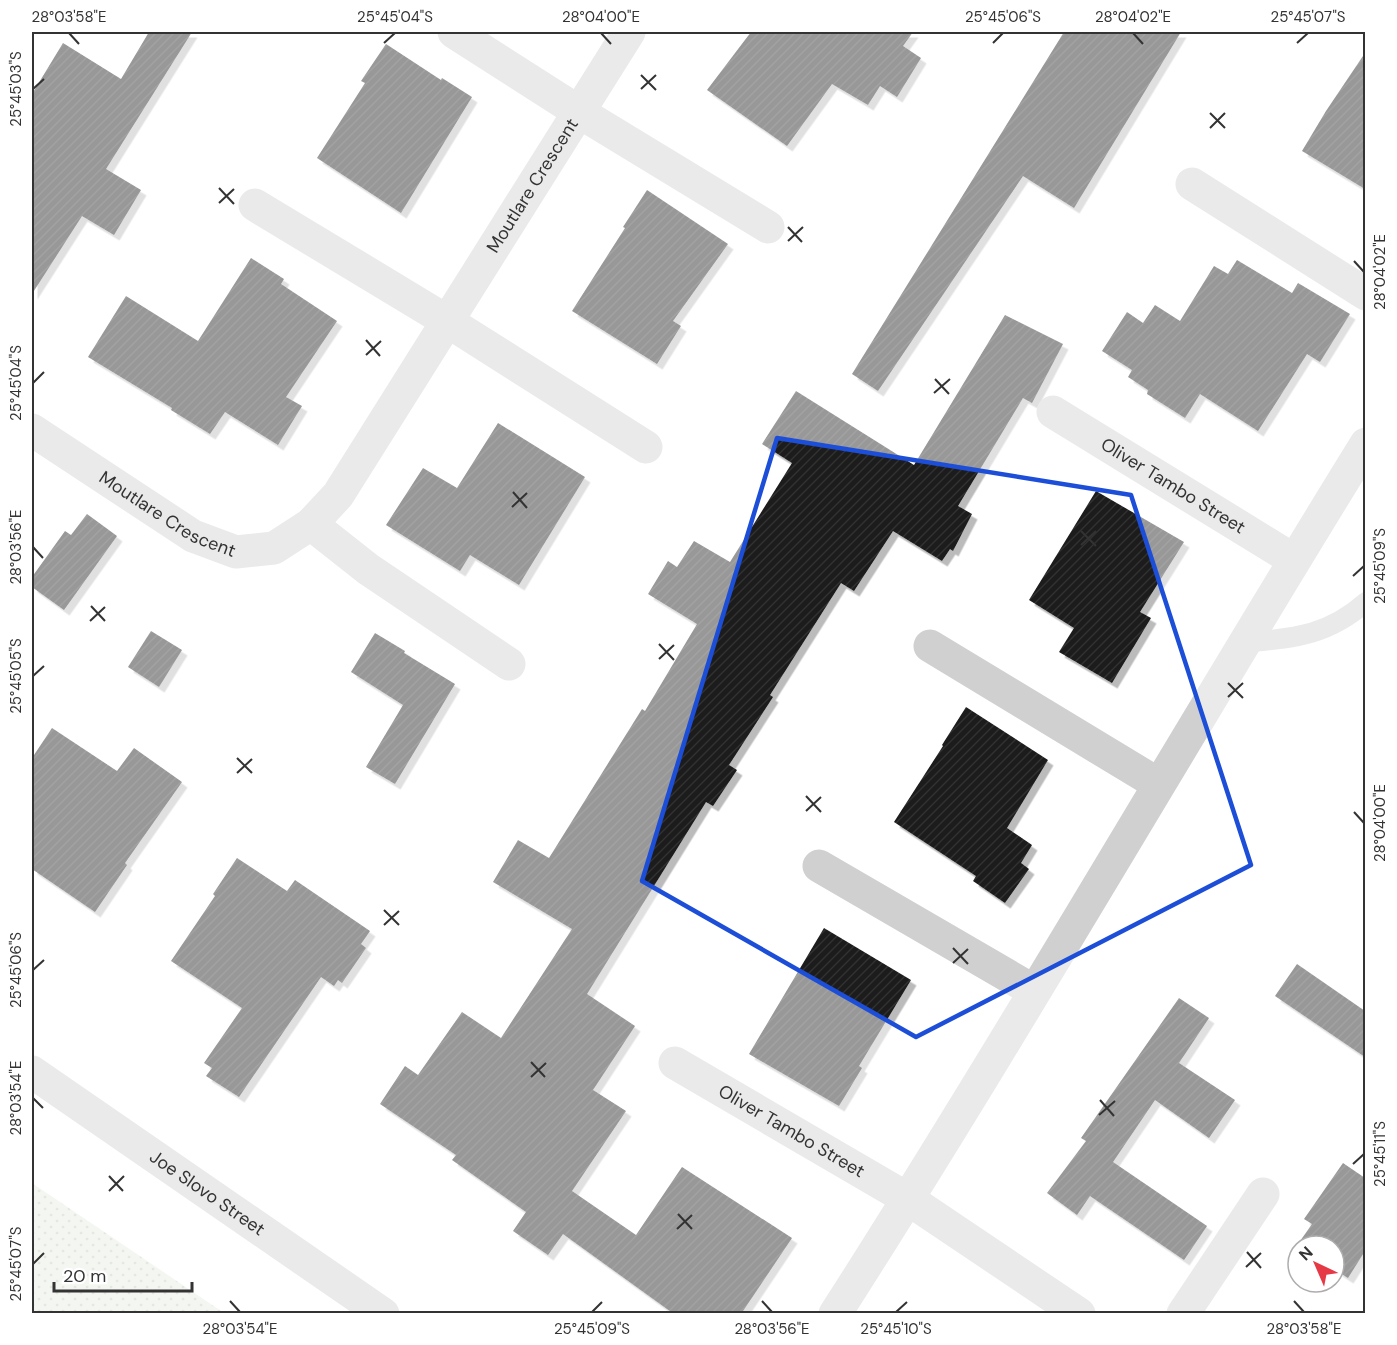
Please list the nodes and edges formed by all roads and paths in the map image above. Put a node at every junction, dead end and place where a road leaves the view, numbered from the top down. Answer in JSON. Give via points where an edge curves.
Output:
{"nodes":[{"id":1,"x":454,"y":32,"type":"edge"},
{"id":2,"x":629,"y":32,"type":"edge"},
{"id":3,"x":579,"y":112,"type":"junction"},
{"id":4,"x":1192,"y":184,"type":"dead end"},
{"id":5,"x":255,"y":205,"type":"dead end"},
{"id":6,"x":768,"y":227,"type":"dead end"},
{"id":7,"x":1365,"y":294,"type":"edge"},
{"id":8,"x":447,"y":321,"type":"junction"},
{"id":9,"x":1053,"y":412,"type":"dead end"},
{"id":10,"x":32,"y":430,"type":"edge"},
{"id":11,"x":1365,"y":444,"type":"edge"},
{"id":12,"x":646,"y":447,"type":"dead end"},
{"id":13,"x":311,"y":524,"type":"junction"},
{"id":14,"x":1294,"y":560,"type":"junction"},
{"id":15,"x":1365,"y":603,"type":"edge"},
{"id":16,"x":1242,"y":643,"type":"junction"},
{"id":17,"x":930,"y":646,"type":"dead end"},
{"id":18,"x":509,"y":664,"type":"dead end"},
{"id":19,"x":1158,"y":784,"type":"junction"},
{"id":20,"x":819,"y":866,"type":"dead end"},
{"id":21,"x":1034,"y":991,"type":"junction"},
{"id":22,"x":675,"y":1063,"type":"dead end"},
{"id":23,"x":32,"y":1072,"type":"edge"},
{"id":24,"x":1263,"y":1194,"type":"dead end"},
{"id":25,"x":908,"y":1199,"type":"junction"},
{"id":26,"x":383,"y":1314,"type":"edge"},
{"id":27,"x":835,"y":1314,"type":"edge"},
{"id":28,"x":1079,"y":1314,"type":"edge"},
{"id":29,"x":1183,"y":1314,"type":"edge"}],
"edges":[{"from":1,"to":3,"type":"street","name":"Moutlare Crescent"},
{"from":2,"to":3,"type":"street","name":"Moutlare Crescent"},
{"from":3,"to":6,"type":"street","name":"Moutlare Crescent"},
{"from":3,"to":8,"type":"street","name":"Moutlare Crescent"},
{"from":4,"to":7,"type":"street"},
{"from":5,"to":8,"type":"street"},
{"from":8,"to":12,"type":"street"},
{"from":8,"to":13,"type":"street","name":"Moutlare Crescent","via":[[338,495]]},
{"from":9,"to":14,"type":"street","name":"Oliver Tambo Street"},
{"from":10,"to":13,"type":"street","name":"Moutlare Crescent","via":[[193,536],[236,552],[274,548]]},
{"from":11,"to":14,"type":"street"},
{"from":13,"to":18,"type":"street","via":[[368,569]]},
{"from":14,"to":16,"type":"street"},
{"from":15,"to":16,"type":"lane","via":[[1332,626],[1298,638]]},
{"from":16,"to":19,"type":"street"},
{"from":17,"to":19,"type":"street"},
{"from":19,"to":21,"type":"street"},
{"from":20,"to":21,"type":"street"},
{"from":21,"to":25,"type":"street"},
{"from":22,"to":25,"type":"street","name":"Oliver Tambo Street"},
{"from":23,"to":26,"type":"street","name":"Joe Slovo Street"},
{"from":24,"to":29,"type":"street"},
{"from":25,"to":27,"type":"street"},
{"from":25,"to":28,"type":"street","name":"Oliver Tambo Street"}]}
